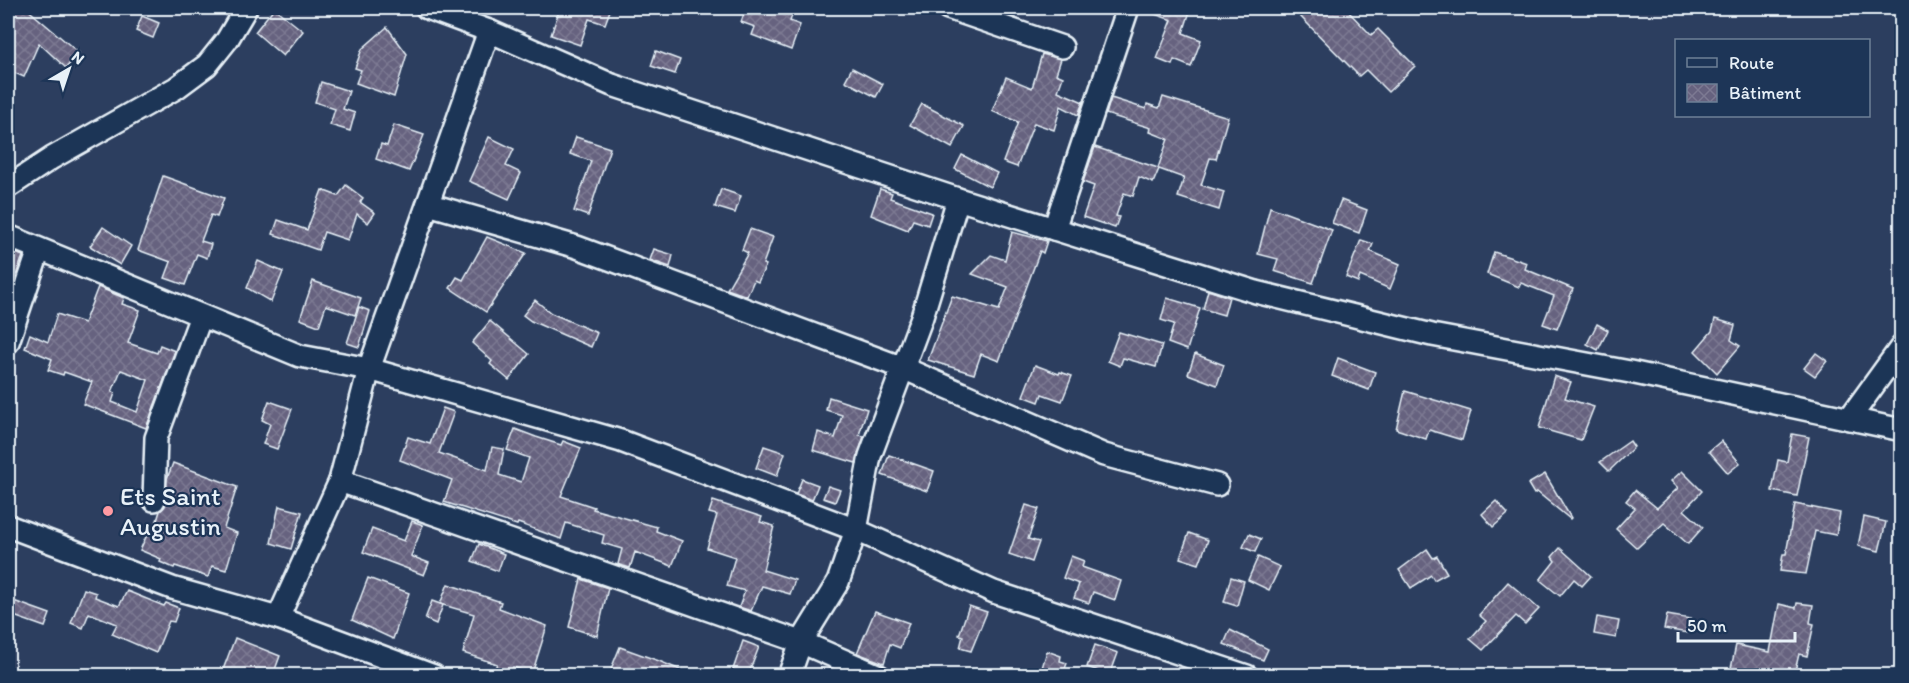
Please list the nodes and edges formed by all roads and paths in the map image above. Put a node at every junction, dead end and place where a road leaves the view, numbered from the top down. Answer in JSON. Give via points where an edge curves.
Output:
{"nodes":[{"id":1,"x":246,"y":8,"type":"edge"},
{"id":2,"x":427,"y":8,"type":"edge"},
{"id":3,"x":948,"y":8,"type":"edge"},
{"id":4,"x":1128,"y":8,"type":"edge"},
{"id":5,"x":489,"y":31,"type":"junction"},
{"id":6,"x":1062,"y":47,"type":"dead end"},
{"id":7,"x":8,"y":187,"type":"edge"},
{"id":8,"x":958,"y":198,"type":"junction"},
{"id":9,"x":428,"y":204,"type":"junction"},
{"id":10,"x":1054,"y":229,"type":"junction"},
{"id":11,"x":8,"y":236,"type":"edge"},
{"id":12,"x":39,"y":250,"type":"junction"},
{"id":13,"x":201,"y":316,"type":"junction"},
{"id":14,"x":8,"y":342,"type":"edge"},
{"id":15,"x":1902,"y":346,"type":"edge"},
{"id":16,"x":903,"y":368,"type":"junction"},
{"id":17,"x":369,"y":369,"type":"junction"},
{"id":18,"x":1849,"y":419,"type":"junction"},
{"id":19,"x":1902,"y":430,"type":"edge"},
{"id":20,"x":340,"y":481,"type":"junction"},
{"id":21,"x":1217,"y":485,"type":"dead end"},
{"id":22,"x":154,"y":500,"type":"dead end"},
{"id":23,"x":8,"y":526,"type":"edge"},
{"id":24,"x":856,"y":530,"type":"junction"},
{"id":25,"x":278,"y":618,"type":"junction"},
{"id":26,"x":801,"y":642,"type":"junction"},
{"id":27,"x":434,"y":675,"type":"edge"},
{"id":28,"x":789,"y":675,"type":"edge"},
{"id":29,"x":879,"y":675,"type":"edge"},
{"id":30,"x":1247,"y":675,"type":"edge"}],
"edges":[{"from":1,"to":7,"type":"street","via":[[207,65],[176,88]]},
{"from":2,"to":5,"type":"street"},
{"from":3,"to":6,"type":"street"},
{"from":4,"to":10,"type":"street"},
{"from":5,"to":8,"type":"street","via":[[612,85]]},
{"from":5,"to":9,"type":"street"},
{"from":8,"to":10,"type":"street"},
{"from":8,"to":16,"type":"street"},
{"from":9,"to":16,"type":"street","via":[[578,247]]},
{"from":9,"to":17,"type":"street"},
{"from":10,"to":18,"type":"street","via":[[1256,292],[1432,335]]},
{"from":11,"to":12,"type":"street"},
{"from":12,"to":13,"type":"street"},
{"from":12,"to":14,"type":"street"},
{"from":13,"to":17,"type":"street","via":[[300,356]]},
{"from":13,"to":22,"type":"street","via":[[156,438]]},
{"from":15,"to":18,"type":"street"},
{"from":16,"to":21,"type":"street","via":[[1104,455]]},
{"from":16,"to":24,"type":"street","via":[[870,456]]},
{"from":17,"to":20,"type":"street"},
{"from":17,"to":24,"type":"street","via":[[621,441]]},
{"from":18,"to":19,"type":"street"},
{"from":20,"to":25,"type":"street"},
{"from":20,"to":26,"type":"street"},
{"from":23,"to":25,"type":"street","via":[[172,588]]},
{"from":24,"to":26,"type":"street","via":[[838,582]]},
{"from":24,"to":30,"type":"street","via":[[993,592]]},
{"from":25,"to":27,"type":"street"},
{"from":26,"to":28,"type":"street"},
{"from":26,"to":29,"type":"street"}]}
